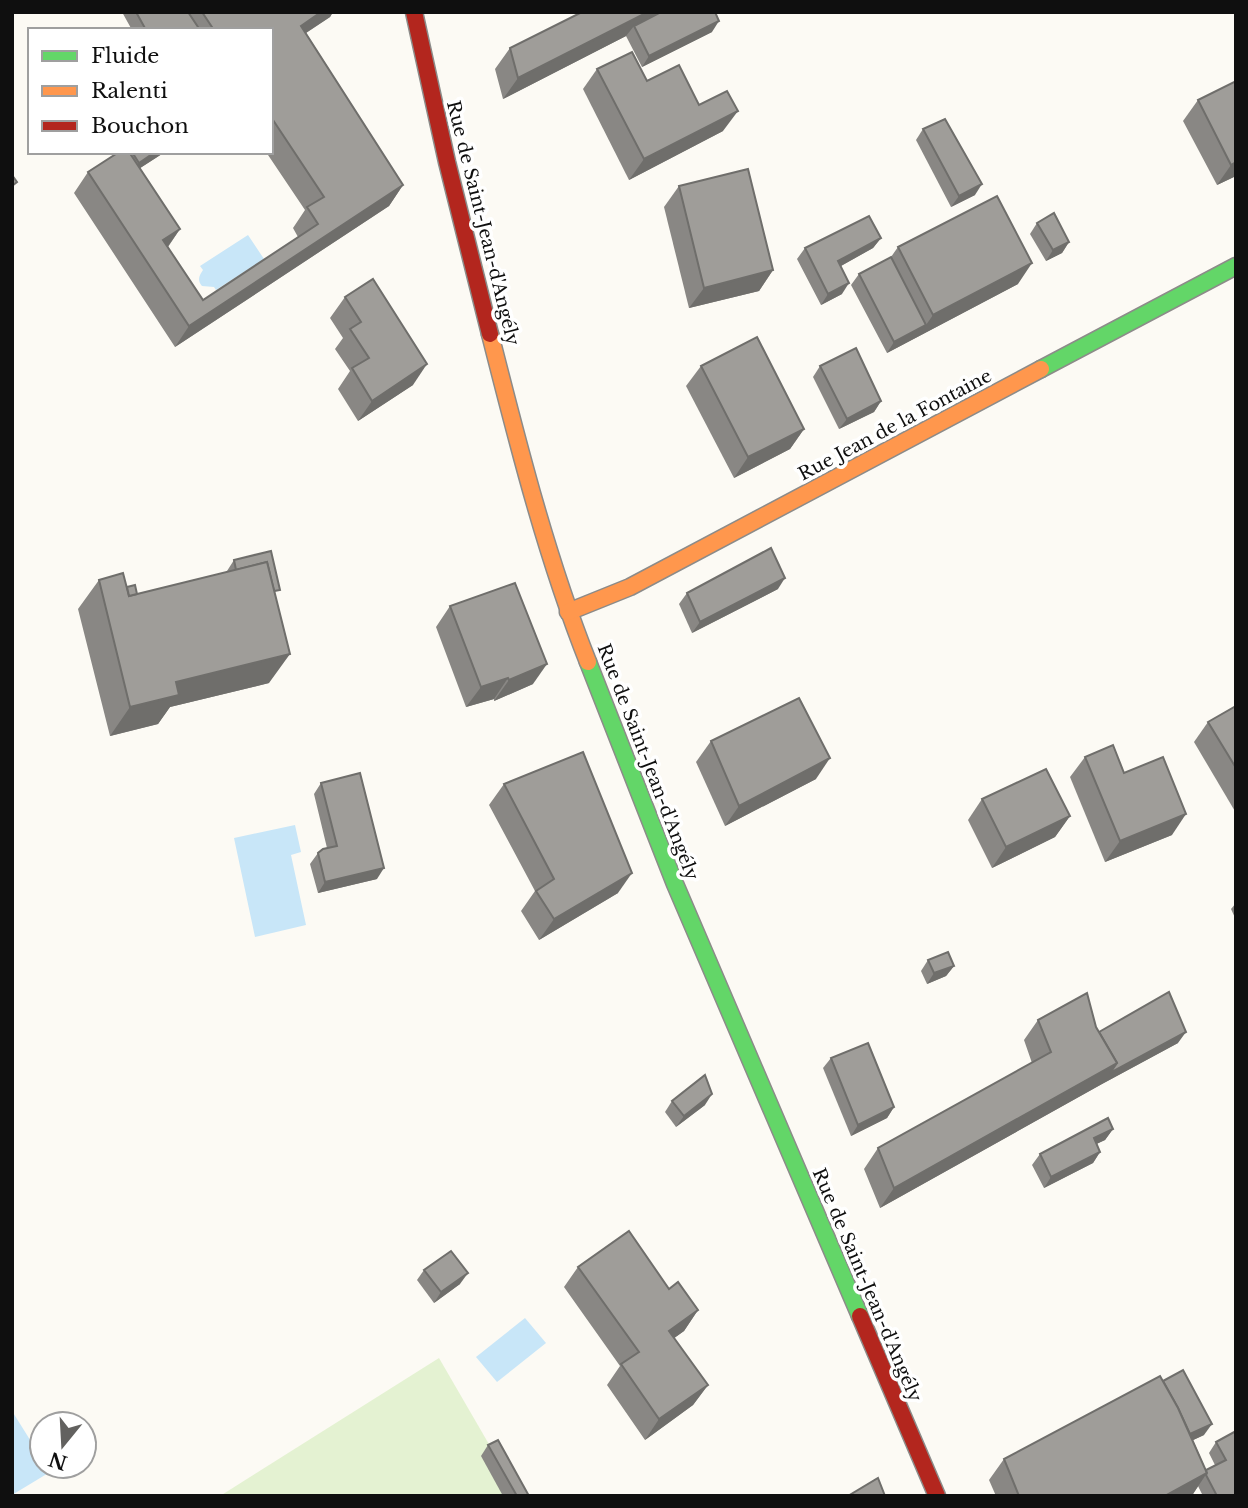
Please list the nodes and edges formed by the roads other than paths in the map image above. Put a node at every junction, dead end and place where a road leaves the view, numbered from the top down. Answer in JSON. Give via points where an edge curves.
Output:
{"nodes":[{"id":1,"x":414,"y":12,"type":"edge"},
{"id":2,"x":1236,"y":266,"type":"edge"},
{"id":3,"x":568,"y":612,"type":"junction"},
{"id":4,"x":937,"y":1496,"type":"edge"}],
"edges":[{"from":1,"to":3,"type":"main road","name":"Rue de Saint-Jean-d'Angély","via":[[523,464]]},
{"from":2,"to":3,"type":"main road","name":"Rue Jean de la Fontaine","via":[[630,587]]},
{"from":3,"to":4,"type":"main road","name":"Rue de Saint-Jean-d'Angély","via":[[675,884]]}]}
